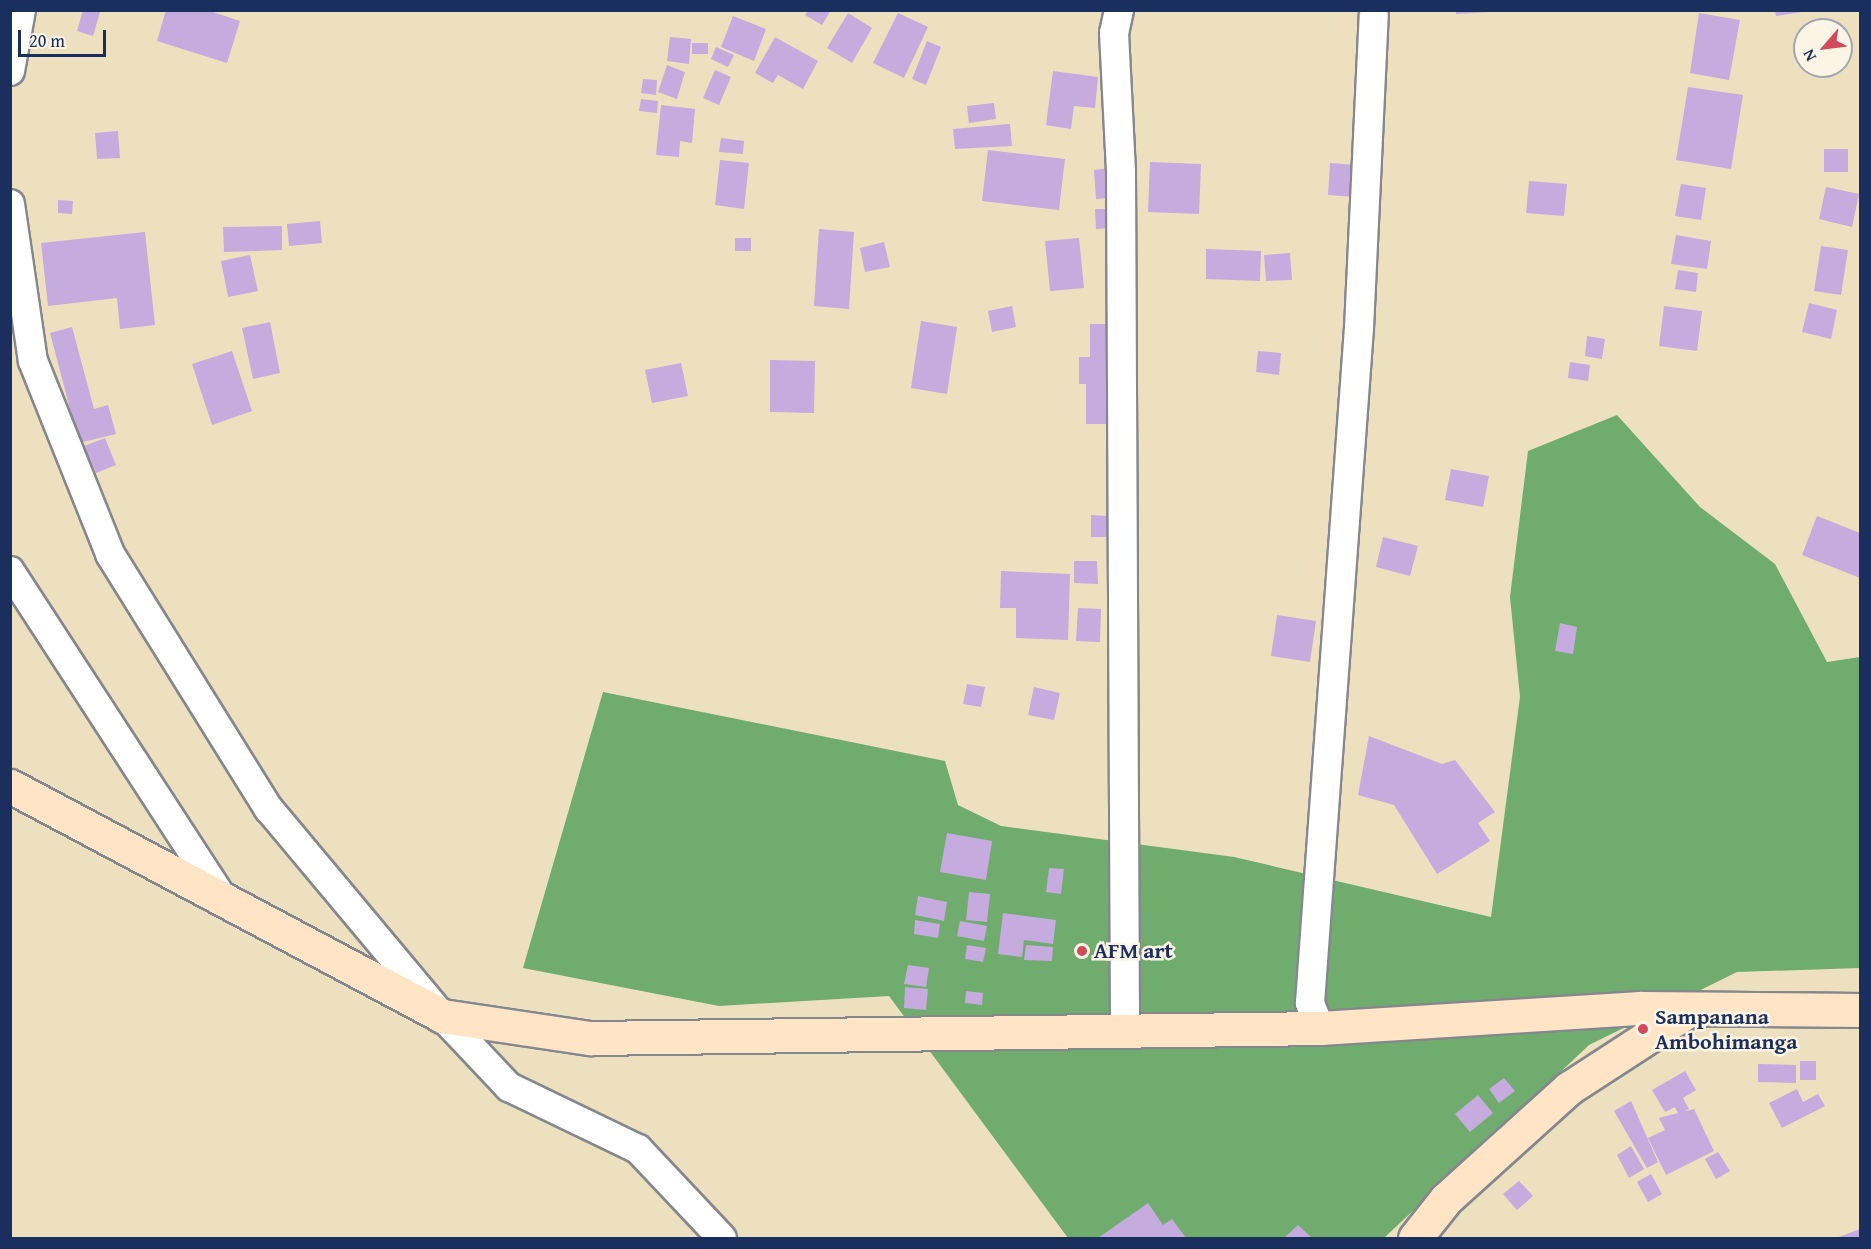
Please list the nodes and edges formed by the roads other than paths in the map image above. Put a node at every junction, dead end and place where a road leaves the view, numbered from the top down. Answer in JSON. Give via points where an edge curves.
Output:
{"nodes":[{"id":1,"x":21,"y":10,"type":"edge"},
{"id":2,"x":1119,"y":10,"type":"edge"},
{"id":3,"x":1374,"y":15,"type":"dead end"},
{"id":4,"x":10,"y":71,"type":"edge"},
{"id":5,"x":10,"y":204,"type":"edge"},
{"id":6,"x":10,"y":571,"type":"edge"},
{"id":7,"x":10,"y":786,"type":"edge"},
{"id":8,"x":224,"y":901,"type":"junction"},
{"id":9,"x":1860,"y":1010,"type":"edge"},
{"id":10,"x":1686,"y":1012,"type":"junction"},
{"id":11,"x":442,"y":1016,"type":"junction"},
{"id":12,"x":1320,"y":1028,"type":"junction"},
{"id":13,"x":1125,"y":1030,"type":"junction"},
{"id":14,"x":722,"y":1239,"type":"edge"},
{"id":15,"x":1415,"y":1239,"type":"edge"}],
"edges":[{"from":1,"to":4,"type":"street"},
{"from":2,"to":13,"type":"street","via":[[1114,33],[1121,173]]},
{"from":3,"to":12,"type":"street","via":[[1359,328],[1310,1003]]},
{"from":5,"to":11,"type":"street","via":[[33,362],[110,554],[269,809]]},
{"from":6,"to":8,"type":"street"},
{"from":7,"to":8,"type":"main road"},
{"from":8,"to":11,"type":"main road"},
{"from":9,"to":10,"type":"main road"},
{"from":10,"to":12,"type":"main road","via":[[1640,1008]]},
{"from":10,"to":15,"type":"main road","via":[[1569,1088],[1446,1199]]},
{"from":11,"to":13,"type":"main road","via":[[590,1038]]},
{"from":11,"to":14,"type":"street","via":[[509,1087],[638,1149]]},
{"from":12,"to":13,"type":"main road"}]}
